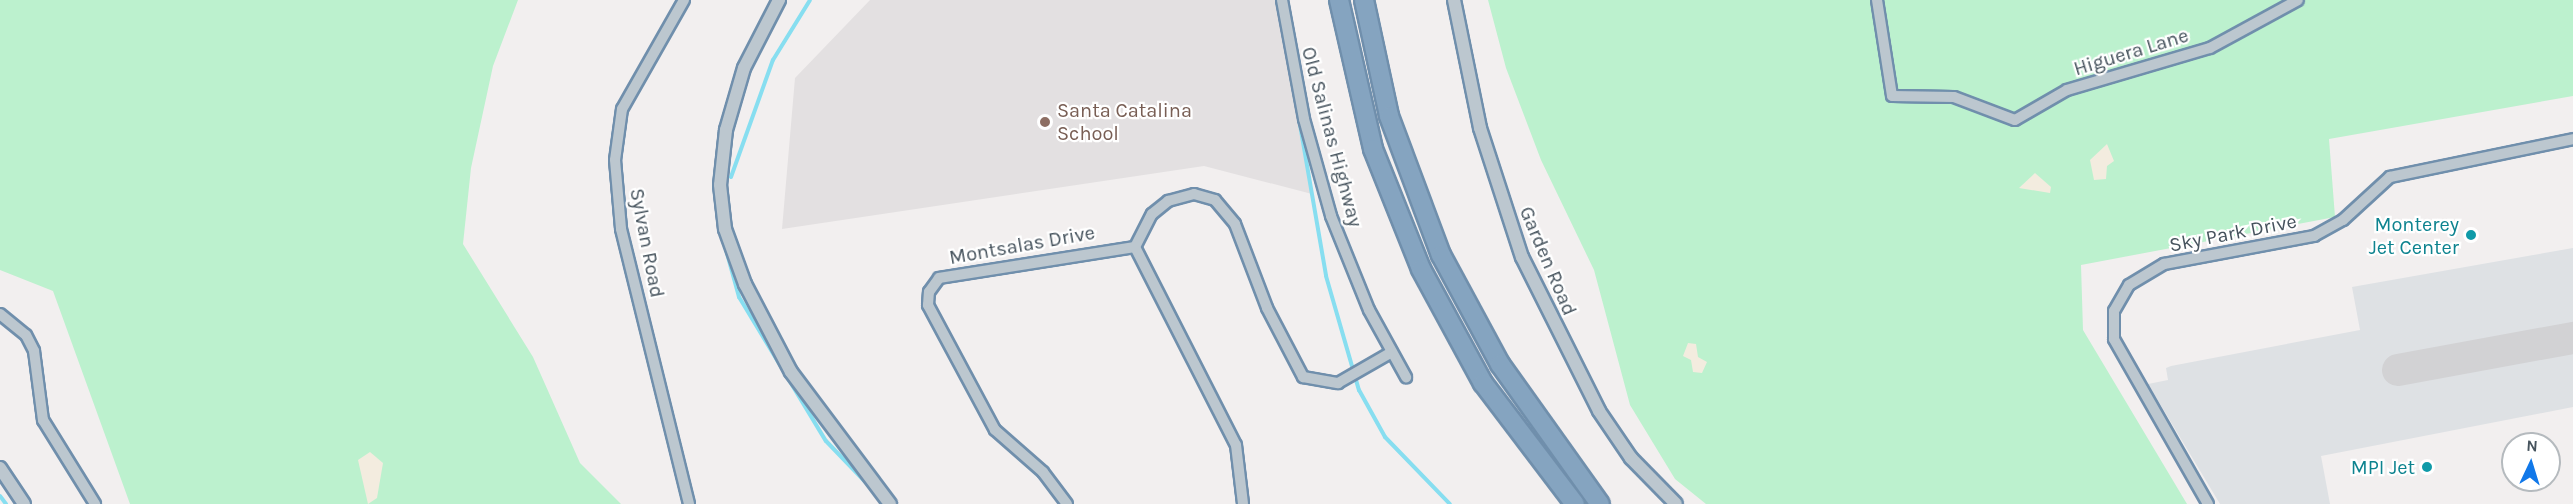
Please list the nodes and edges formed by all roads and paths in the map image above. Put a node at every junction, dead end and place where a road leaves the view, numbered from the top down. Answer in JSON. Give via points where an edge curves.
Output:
{"nodes":[{"id":1,"x":684,"y":0,"type":"edge"},
{"id":2,"x":779,"y":0,"type":"edge"},
{"id":3,"x":1282,"y":0,"type":"edge"},
{"id":4,"x":1339,"y":0,"type":"edge"},
{"id":5,"x":1364,"y":0,"type":"edge"},
{"id":6,"x":1454,"y":0,"type":"edge"},
{"id":7,"x":1877,"y":0,"type":"edge"},
{"id":8,"x":2298,"y":0,"type":"edge"},
{"id":9,"x":2573,"y":139,"type":"edge"},
{"id":10,"x":1135,"y":247,"type":"junction"},
{"id":11,"x":0,"y":314,"type":"edge"},
{"id":12,"x":1392,"y":352,"type":"junction"},
{"id":13,"x":1406,"y":376,"type":"dead end"},
{"id":14,"x":0,"y":468,"type":"edge"},
{"id":15,"x":24,"y":504,"type":"edge"},
{"id":16,"x":95,"y":504,"type":"edge"},
{"id":17,"x":689,"y":504,"type":"edge"},
{"id":18,"x":890,"y":504,"type":"edge"},
{"id":19,"x":1067,"y":504,"type":"edge"},
{"id":20,"x":1243,"y":504,"type":"edge"},
{"id":21,"x":1575,"y":504,"type":"edge"},
{"id":22,"x":1600,"y":504,"type":"edge"},
{"id":23,"x":1676,"y":504,"type":"edge"},
{"id":24,"x":2208,"y":504,"type":"edge"}],
"edges":[{"from":1,"to":17,"type":"street","name":"Sylvan Road","via":[[622,109],[615,160],[621,229]]},
{"from":2,"to":18,"type":"street","via":[[744,68],[726,130],[720,185],[725,229],[745,284],[791,372]]},
{"from":3,"to":12,"type":"street","name":"Old Salinas Highway","via":[[1323,193],[1352,272]]},
{"from":4,"to":21,"type":"highway","via":[[1373,149],[1421,269],[1483,383]]},
{"from":5,"to":22,"type":"highway","via":[[1394,132],[1441,255],[1500,364]]},
{"from":6,"to":23,"type":"street","name":"Garden Road","via":[[1480,128],[1522,257],[1599,411],[1631,458]]},
{"from":7,"to":8,"type":"street","name":"Higuera Lane","via":[[1892,96],[1954,97],[2016,120],[2087,83],[2210,48]]},
{"from":9,"to":24,"type":"street","name":"Sky Park Drive","via":[[2390,177],[2343,220],[2313,236],[2164,264],[2129,285],[2114,311],[2114,339]]},
{"from":10,"to":12,"type":"street","via":[[1152,214],[1168,201],[1194,195],[1215,200],[1235,224],[1267,308],[1303,377],[1338,383]]},
{"from":10,"to":19,"type":"street","name":"Montsalas Drive","via":[[949,276],[935,281],[929,292],[932,311],[995,430],[1043,472]]},
{"from":10,"to":20,"type":"street","via":[[1236,445]]},
{"from":11,"to":16,"type":"street","via":[[26,335],[34,351],[44,420]]},
{"from":12,"to":13,"type":"street","name":"Old Salinas Highway"},
{"from":14,"to":15,"type":"street"}]}
